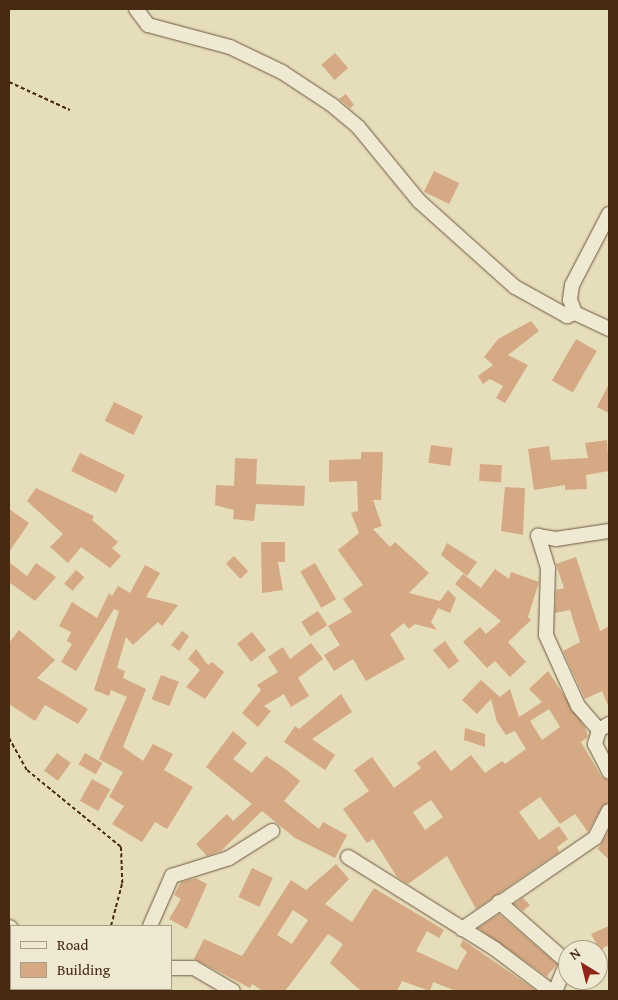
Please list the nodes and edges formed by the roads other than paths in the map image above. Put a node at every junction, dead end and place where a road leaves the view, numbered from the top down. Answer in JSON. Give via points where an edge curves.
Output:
{"nodes":[{"id":1,"x":136,"y":9,"type":"edge"},
{"id":2,"x":609,"y":214,"type":"edge"},
{"id":3,"x":575,"y":313,"type":"junction"},
{"id":4,"x":609,"y":329,"type":"edge"},
{"id":5,"x":609,"y":531,"type":"edge"},
{"id":6,"x":604,"y":727,"type":"edge"},
{"id":7,"x":609,"y":772,"type":"edge"},
{"id":8,"x":609,"y":811,"type":"edge"},
{"id":9,"x":272,"y":831,"type":"dead end"},
{"id":10,"x":348,"y":857,"type":"dead end"},
{"id":11,"x":499,"y":902,"type":"junction"},
{"id":12,"x":150,"y":925,"type":"edge"},
{"id":13,"x":462,"y":929,"type":"junction"},
{"id":14,"x":172,"y":968,"type":"edge"},
{"id":15,"x":233,"y":991,"type":"edge"},
{"id":16,"x":551,"y":991,"type":"edge"},
{"id":17,"x":556,"y":991,"type":"edge"}],
"edges":[{"from":1,"to":3,"type":"street","via":[[148,25],[230,47],[282,72],[332,105],[359,128],[419,201],[515,287],[567,316]]},
{"from":2,"to":3,"type":"street","via":[[572,285],[570,300]]},
{"from":3,"to":4,"type":"street"},
{"from":5,"to":6,"type":"street","via":[[556,539],[538,536],[548,568],[546,635],[578,706]]},
{"from":6,"to":7,"type":"street","via":[[596,744]]},
{"from":8,"to":11,"type":"street","via":[[595,838]]},
{"from":9,"to":12,"type":"street","via":[[228,858],[172,876]]},
{"from":10,"to":13,"type":"street"},
{"from":11,"to":13,"type":"street"},
{"from":11,"to":17,"type":"street","via":[[567,962]]},
{"from":13,"to":16,"type":"street"},
{"from":14,"to":15,"type":"street","via":[[194,968]]}]}
